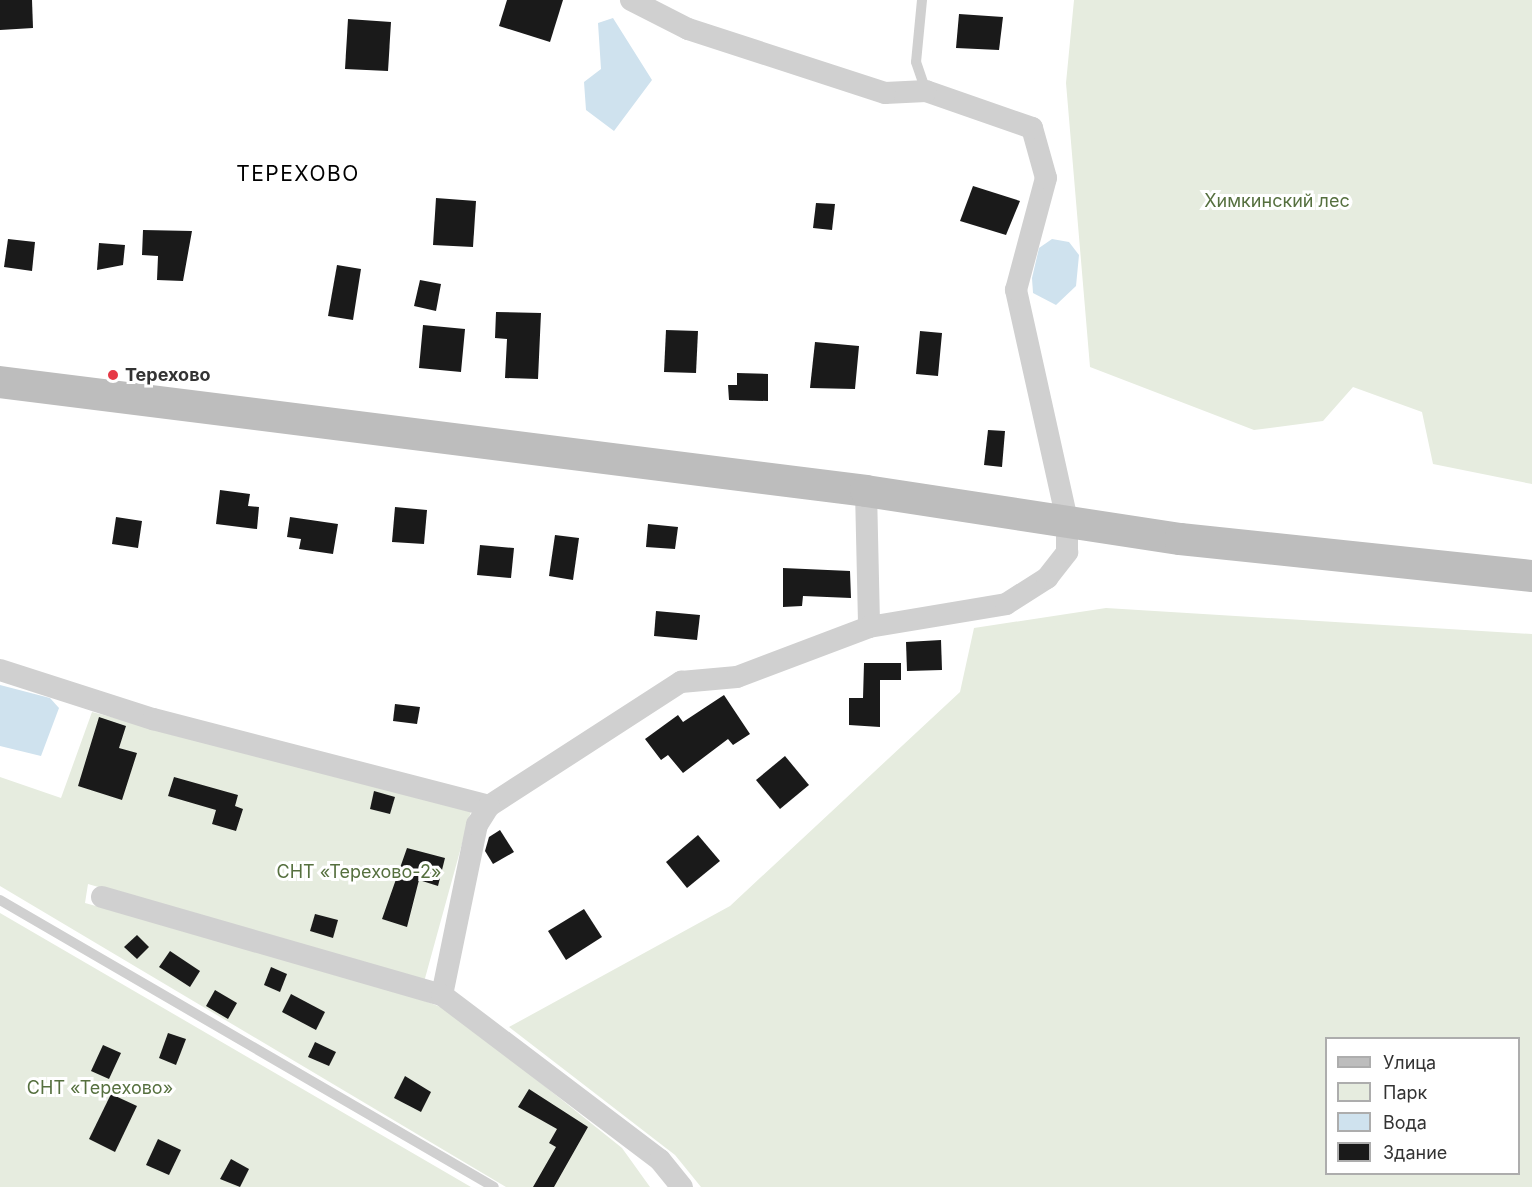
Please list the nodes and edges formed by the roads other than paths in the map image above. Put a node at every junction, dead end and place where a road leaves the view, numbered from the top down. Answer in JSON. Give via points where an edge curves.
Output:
{"nodes":[{"id":1,"x":631,"y":0,"type":"edge"},
{"id":2,"x":922,"y":0,"type":"edge"},
{"id":3,"x":926,"y":91,"type":"junction"},
{"id":4,"x":0,"y":382,"type":"edge"},
{"id":5,"x":866,"y":491,"type":"junction"},
{"id":6,"x":1067,"y":520,"type":"junction"},
{"id":7,"x":1532,"y":576,"type":"edge"},
{"id":8,"x":869,"y":627,"type":"junction"},
{"id":9,"x":0,"y":670,"type":"edge"},
{"id":10,"x":489,"y":806,"type":"junction"},
{"id":11,"x":102,"y":897,"type":"dead end"},
{"id":12,"x":0,"y":900,"type":"edge"},
{"id":13,"x":442,"y":995,"type":"junction"},
{"id":14,"x":494,"y":1187,"type":"edge"},
{"id":15,"x":682,"y":1187,"type":"edge"}],
"edges":[{"from":1,"to":3,"type":"street","via":[[688,29],[885,93]]},
{"from":2,"to":3,"type":"lane","via":[[916,62]]},
{"from":3,"to":6,"type":"street","via":[[1032,128],[1046,178],[1016,290]]},
{"from":4,"to":5,"type":"main road"},
{"from":5,"to":6,"type":"main road"},
{"from":5,"to":8,"type":"street"},
{"from":6,"to":7,"type":"main road","via":[[1180,539]]},
{"from":6,"to":8,"type":"street","via":[[1067,552],[1047,578],[1006,604]]},
{"from":8,"to":10,"type":"street","via":[[737,677],[681,681]]},
{"from":9,"to":10,"type":"street","via":[[153,719]]},
{"from":10,"to":13,"type":"street","via":[[477,825]]},
{"from":11,"to":13,"type":"street"},
{"from":12,"to":14,"type":"lane"},
{"from":13,"to":15,"type":"street","via":[[660,1160]]}]}
